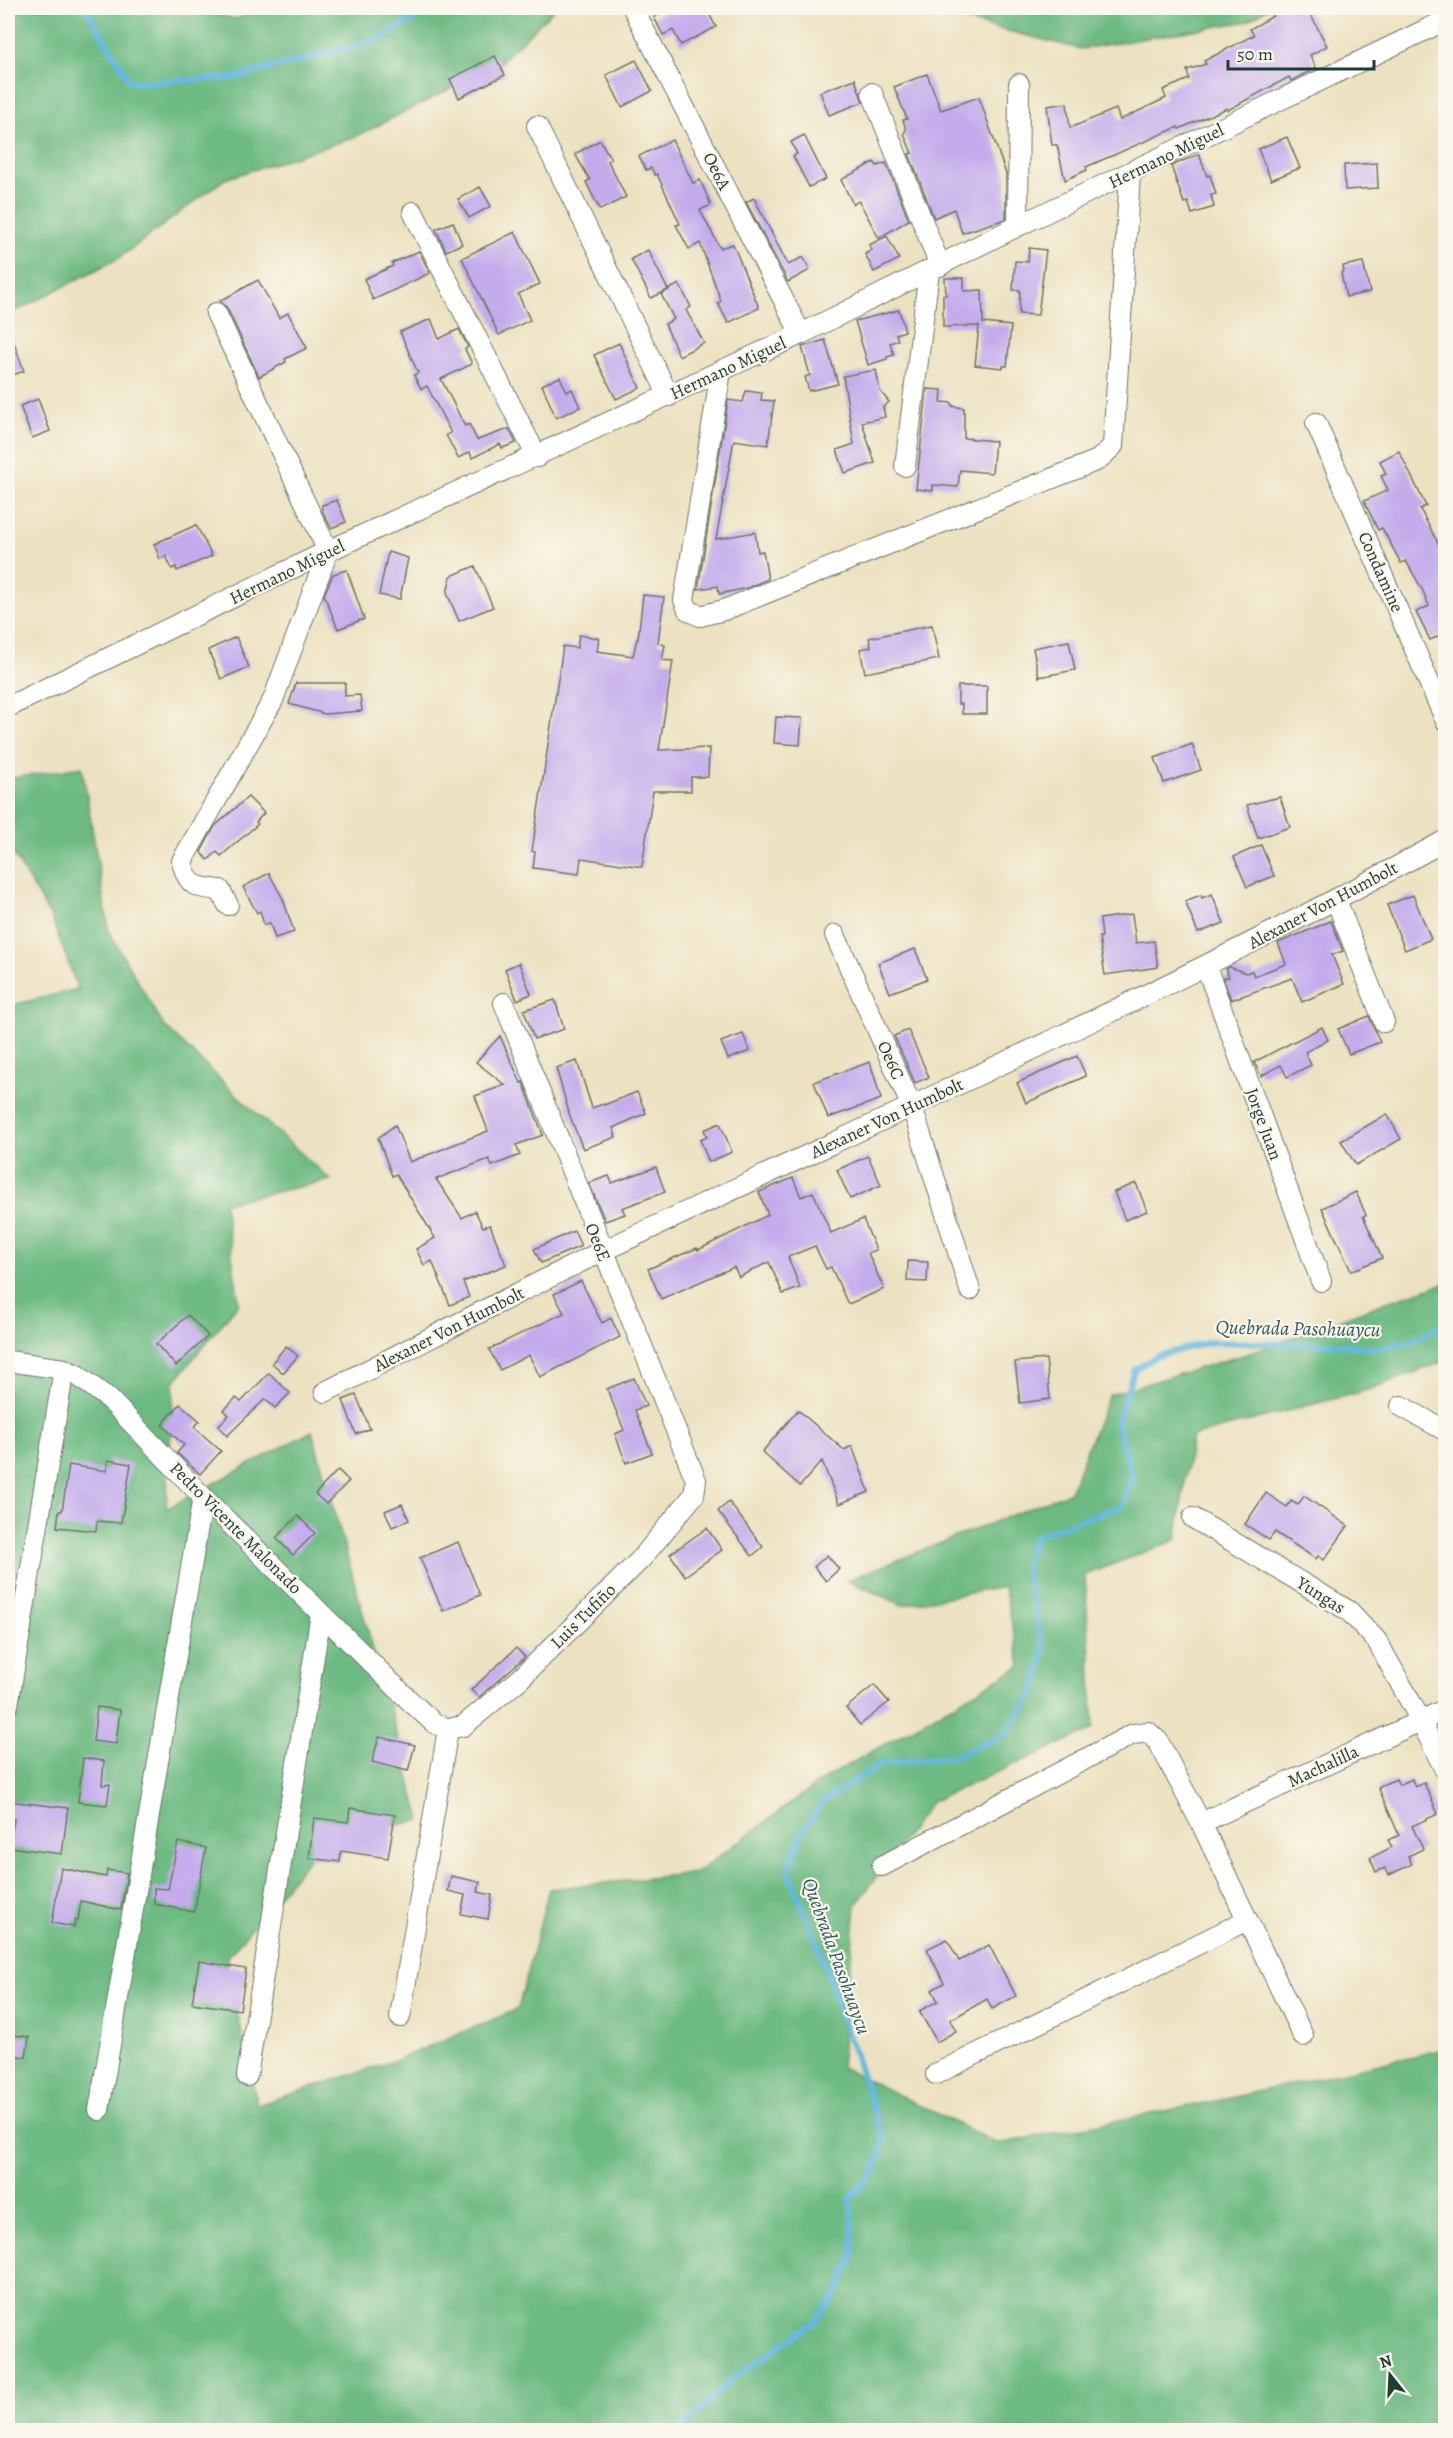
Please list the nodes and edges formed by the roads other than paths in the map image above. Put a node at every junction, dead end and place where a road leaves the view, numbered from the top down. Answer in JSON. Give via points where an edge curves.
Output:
{"nodes":[{"id":1,"x":633,"y":8,"type":"edge"},
{"id":2,"x":1446,"y":20,"type":"edge"},
{"id":3,"x":1019,"y":84,"type":"dead end"},
{"id":4,"x":872,"y":93,"type":"dead end"},
{"id":5,"x":537,"y":126,"type":"dead end"},
{"id":6,"x":1130,"y":174,"type":"junction"},
{"id":7,"x":413,"y":212,"type":"dead end"},
{"id":8,"x":1018,"y":226,"type":"junction"},
{"id":9,"x":935,"y":269,"type":"junction"},
{"id":10,"x":216,"y":313,"type":"dead end"},
{"id":11,"x":801,"y":334,"type":"junction"},
{"id":12,"x":721,"y":371,"type":"junction"},
{"id":13,"x":669,"y":396,"type":"junction"},
{"id":14,"x":1316,"y":423,"type":"dead end"},
{"id":15,"x":537,"y":457,"type":"junction"},
{"id":16,"x":904,"y":466,"type":"dead end"},
{"id":17,"x":328,"y":551,"type":"junction"},
{"id":18,"x":8,"y":707,"type":"edge"},
{"id":19,"x":1446,"y":721,"type":"edge"},
{"id":20,"x":1446,"y":840,"type":"edge"},
{"id":21,"x":1336,"y":900,"type":"junction"},
{"id":22,"x":228,"y":905,"type":"dead end"},
{"id":23,"x":835,"y":935,"type":"dead end"},
{"id":24,"x":1206,"y":966,"type":"junction"},
{"id":25,"x":504,"y":1003,"type":"dead end"},
{"id":26,"x":1384,"y":1022,"type":"dead end"},
{"id":27,"x":912,"y":1107,"type":"junction"},
{"id":28,"x":602,"y":1252,"type":"junction"},
{"id":29,"x":1321,"y":1281,"type":"dead end"},
{"id":30,"x":970,"y":1290,"type":"dead end"},
{"id":31,"x":8,"y":1361,"type":"edge"},
{"id":32,"x":64,"y":1369,"type":"junction"},
{"id":33,"x":325,"y":1392,"type":"dead end"},
{"id":34,"x":1401,"y":1406,"type":"dead end"},
{"id":35,"x":1446,"y":1431,"type":"edge"},
{"id":36,"x":696,"y":1480,"type":"joint"},
{"id":37,"x":203,"y":1497,"type":"junction"},
{"id":38,"x":1193,"y":1518,"type":"dead end"},
{"id":39,"x":321,"y":1613,"type":"junction"},
{"id":40,"x":8,"y":1706,"type":"edge"},
{"id":41,"x":1446,"y":1709,"type":"edge"},
{"id":42,"x":1421,"y":1721,"type":"junction"},
{"id":43,"x":448,"y":1729,"type":"junction"},
{"id":44,"x":1446,"y":1772,"type":"edge"},
{"id":45,"x":1201,"y":1823,"type":"junction"},
{"id":46,"x":882,"y":1866,"type":"dead end"},
{"id":47,"x":1247,"y":1920,"type":"junction"},
{"id":48,"x":400,"y":2017,"type":"dead end"},
{"id":49,"x":1303,"y":2036,"type":"dead end"},
{"id":50,"x":936,"y":2074,"type":"dead end"},
{"id":51,"x":248,"y":2076,"type":"dead end"},
{"id":52,"x":99,"y":2110,"type":"dead end"}],
"edges":[{"from":1,"to":11,"type":"street","name":"Oe6A"},
{"from":2,"to":6,"type":"street","name":"Hermano Miguel"},
{"from":3,"to":8,"type":"street"},
{"from":4,"to":9,"type":"street"},
{"from":5,"to":13,"type":"street"},
{"from":6,"to":8,"type":"street","name":"Hermano Miguel"},
{"from":6,"to":12,"type":"street","via":[[1113,446],[1106,454],[724,610],[700,616],[688,610],[684,600]]},
{"from":7,"to":15,"type":"street"},
{"from":8,"to":9,"type":"street","name":"Hermano Miguel"},
{"from":9,"to":11,"type":"street","name":"Hermano Miguel"},
{"from":9,"to":16,"type":"street"},
{"from":10,"to":17,"type":"street"},
{"from":11,"to":12,"type":"street","name":"Hermano Miguel"},
{"from":12,"to":13,"type":"street","name":"Hermano Miguel"},
{"from":13,"to":15,"type":"street","name":"Hermano Miguel"},
{"from":14,"to":19,"type":"street","name":"Condamine"},
{"from":15,"to":17,"type":"street","name":"Hermano Miguel"},
{"from":17,"to":18,"type":"street","name":"Hermano Miguel"},
{"from":17,"to":22,"type":"street","via":[[273,700],[182,861],[191,882],[197,887],[220,890]]},
{"from":20,"to":21,"type":"street","name":"Alexaner Von Humbolt"},
{"from":21,"to":24,"type":"street","name":"Alexaner Von Humbolt"},
{"from":21,"to":26,"type":"street"},
{"from":23,"to":27,"type":"street","name":"Oe6C"},
{"from":24,"to":27,"type":"street","name":"Alexaner Von Humbolt"},
{"from":24,"to":29,"type":"street","name":"Jorge Juan"},
{"from":25,"to":28,"type":"street","name":"Oe6E"},
{"from":27,"to":28,"type":"street","name":"Alexaner Von Humbolt"},
{"from":27,"to":30,"type":"street","name":"Oe6C"},
{"from":28,"to":33,"type":"street","name":"Alexaner Von Humbolt"},
{"from":28,"to":36,"type":"street","name":"Oe6E"},
{"from":31,"to":32,"type":"street","name":"Pedro Vicente Malonado"},
{"from":32,"to":37,"type":"street","name":"Pedro Vicente Malonado","via":[[109,1399]]},
{"from":32,"to":40,"type":"street"},
{"from":34,"to":35,"type":"street"},
{"from":36,"to":43,"type":"street","name":"Luis Tufiño","via":[[694,1495],[640,1559],[520,1679],[463,1726]]},
{"from":37,"to":39,"type":"street","name":"Pedro Vicente Malonado"},
{"from":37,"to":52,"type":"street"},
{"from":38,"to":42,"type":"street","name":"Yungas","via":[[1349,1611],[1377,1641]]},
{"from":39,"to":43,"type":"street","name":"Pedro Vicente Malonado","via":[[410,1701]]},
{"from":39,"to":51,"type":"street"},
{"from":41,"to":42,"type":"street","name":"Machalilla"},
{"from":42,"to":44,"type":"street","name":"Yungas"},
{"from":42,"to":45,"type":"street","name":"Machalilla"},
{"from":43,"to":48,"type":"street"},
{"from":45,"to":46,"type":"street","via":[[1158,1741],[1148,1732],[1133,1734]]},
{"from":45,"to":47,"type":"street"},
{"from":47,"to":49,"type":"street"},
{"from":47,"to":50,"type":"street"}]}
